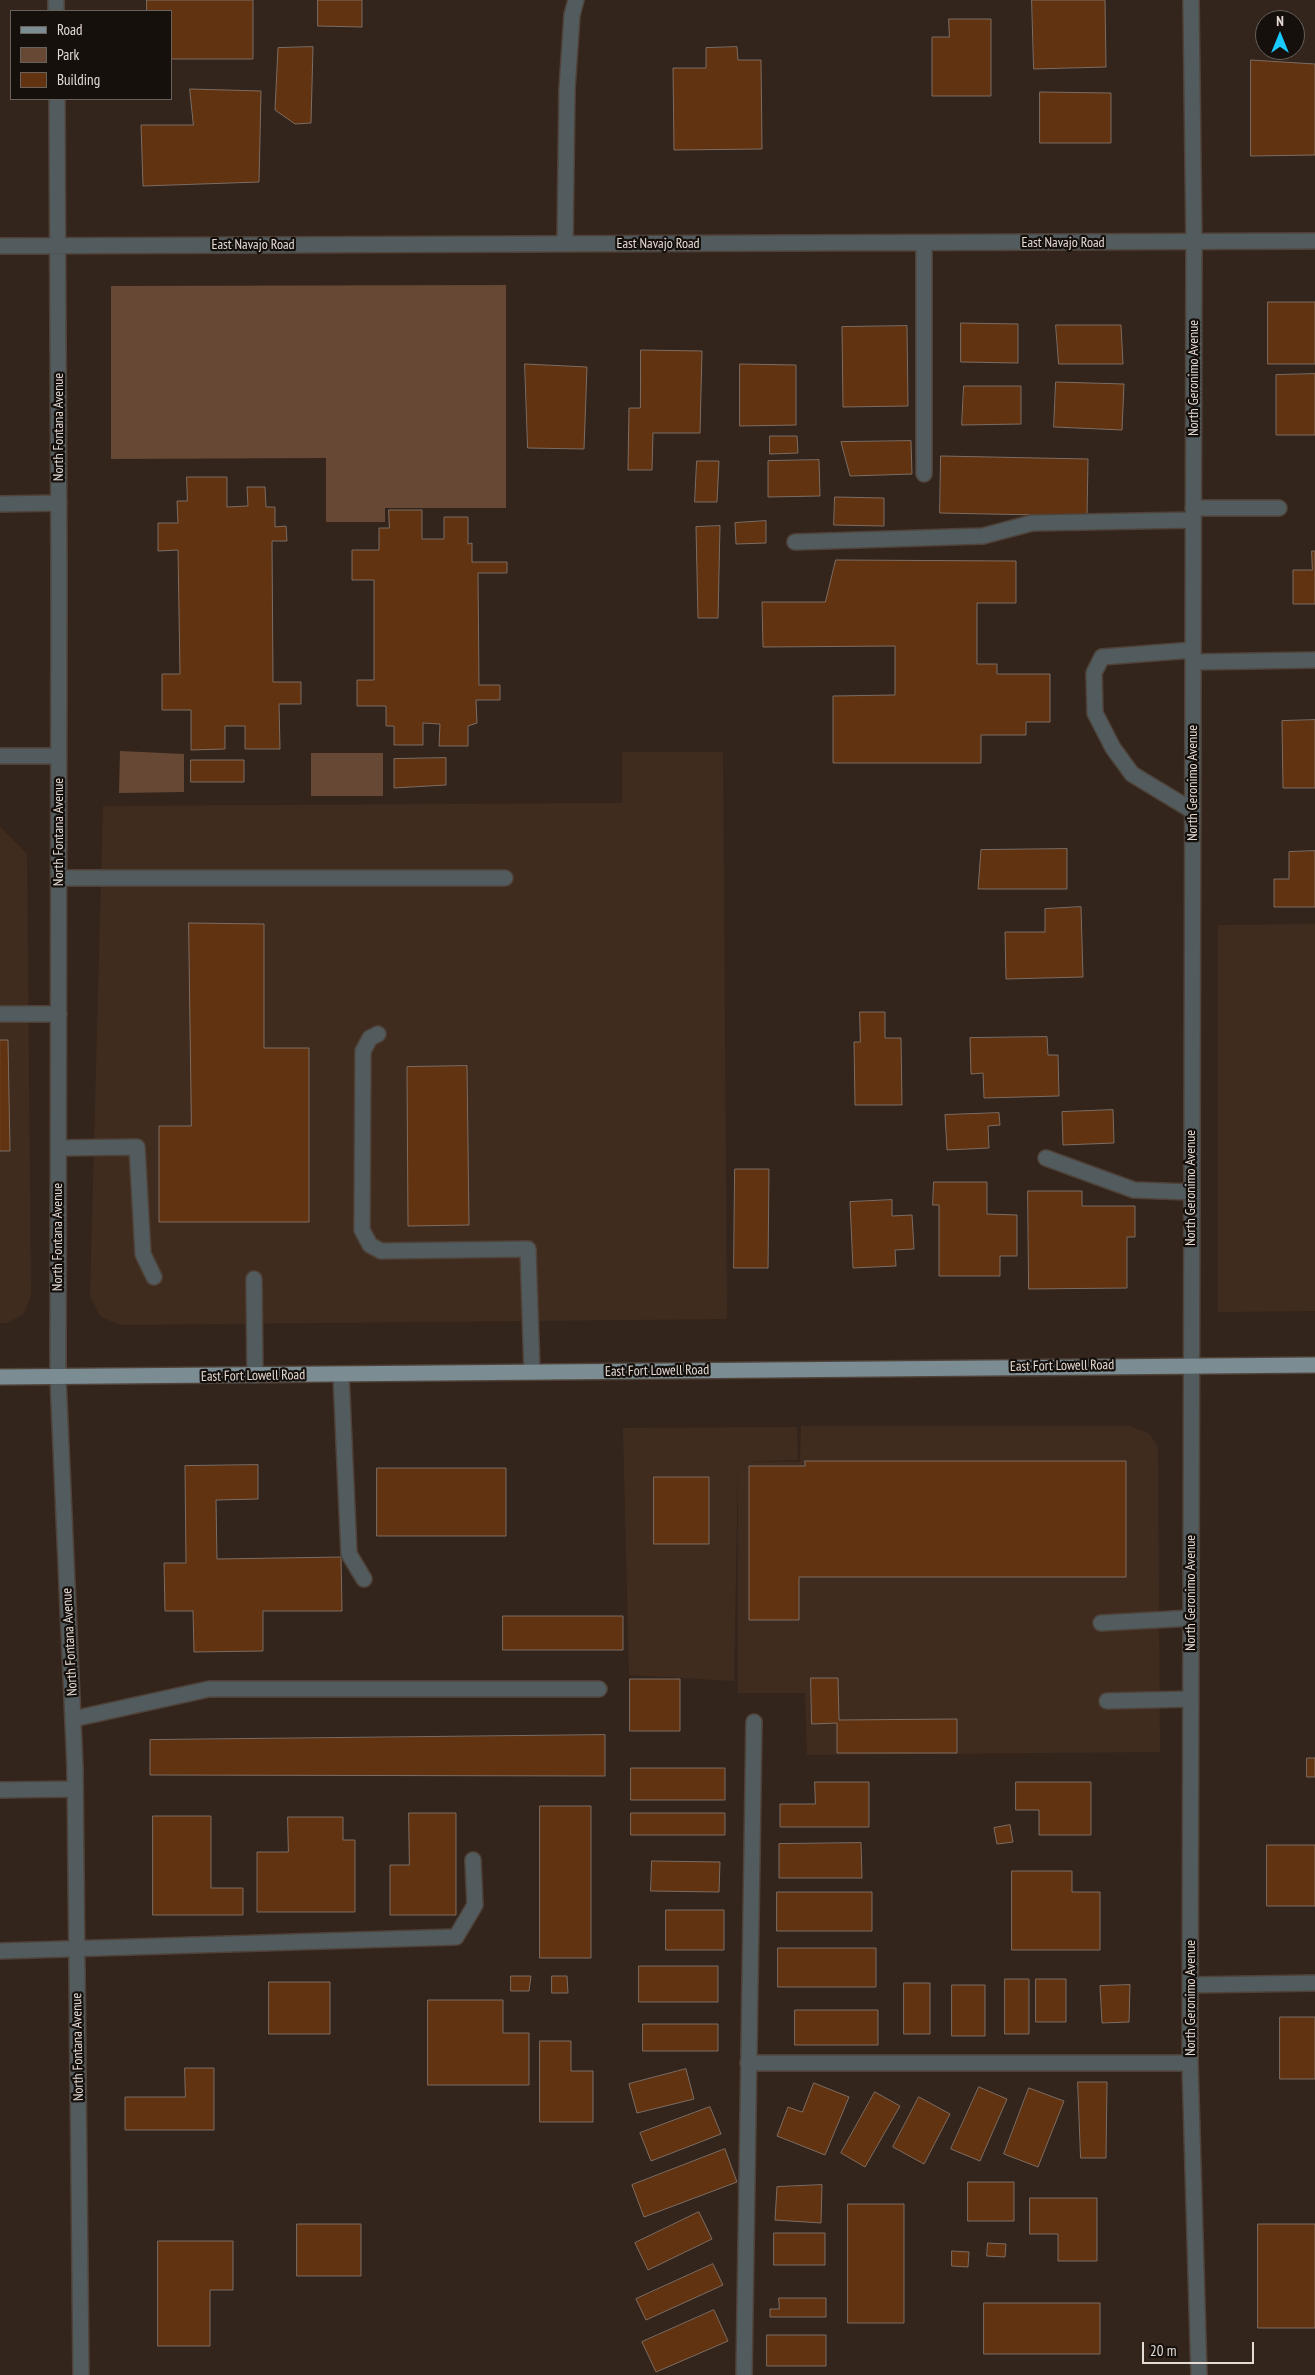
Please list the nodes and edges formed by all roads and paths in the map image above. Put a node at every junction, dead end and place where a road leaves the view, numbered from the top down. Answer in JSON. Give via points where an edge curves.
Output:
{"nodes":[{"id":1,"x":576,"y":0,"type":"edge"},
{"id":2,"x":1191,"y":0,"type":"edge"},
{"id":3,"x":57,"y":100,"type":"edge"},
{"id":4,"x":1315,"y":241,"type":"edge"},
{"id":5,"x":924,"y":243,"type":"junction"},
{"id":6,"x":1194,"y":243,"type":"junction"},
{"id":7,"x":565,"y":244,"type":"junction"},
{"id":8,"x":0,"y":246,"type":"edge"},
{"id":9,"x":58,"y":246,"type":"junction"},
{"id":10,"x":924,"y":474,"type":"dead end"},
{"id":11,"x":58,"y":503,"type":"junction"},
{"id":12,"x":0,"y":504,"type":"edge"},
{"id":13,"x":1279,"y":508,"type":"dead end"},
{"id":14,"x":1193,"y":514,"type":"junction"},
{"id":15,"x":795,"y":542,"type":"dead end"},
{"id":16,"x":1193,"y":656,"type":"junction"},
{"id":17,"x":1315,"y":660,"type":"edge"},
{"id":18,"x":0,"y":756,"type":"edge"},
{"id":19,"x":59,"y":756,"type":"junction"},
{"id":20,"x":1193,"y":811,"type":"junction"},
{"id":21,"x":58,"y":878,"type":"junction"},
{"id":22,"x":505,"y":878,"type":"dead end"},
{"id":23,"x":0,"y":1014,"type":"edge"},
{"id":24,"x":59,"y":1014,"type":"junction"},
{"id":25,"x":378,"y":1034,"type":"dead end"},
{"id":26,"x":59,"y":1148,"type":"junction"},
{"id":27,"x":1046,"y":1158,"type":"dead end"},
{"id":28,"x":1191,"y":1192,"type":"junction"},
{"id":29,"x":154,"y":1277,"type":"dead end"},
{"id":30,"x":254,"y":1279,"type":"dead end"},
{"id":31,"x":1191,"y":1365,"type":"junction"},
{"id":32,"x":1315,"y":1365,"type":"edge"},
{"id":33,"x":532,"y":1372,"type":"junction"},
{"id":34,"x":341,"y":1375,"type":"junction"},
{"id":35,"x":255,"y":1376,"type":"junction"},
{"id":36,"x":0,"y":1377,"type":"edge"},
{"id":37,"x":58,"y":1378,"type":"junction"},
{"id":38,"x":364,"y":1579,"type":"dead end"},
{"id":39,"x":1191,"y":1618,"type":"junction"},
{"id":40,"x":1101,"y":1622,"type":"dead end"},
{"id":41,"x":599,"y":1689,"type":"dead end"},
{"id":42,"x":1191,"y":1699,"type":"junction"},
{"id":43,"x":1108,"y":1701,"type":"dead end"},
{"id":44,"x":73,"y":1719,"type":"junction"},
{"id":45,"x":754,"y":1722,"type":"dead end"},
{"id":46,"x":75,"y":1789,"type":"junction"},
{"id":47,"x":0,"y":1790,"type":"edge"},
{"id":48,"x":472,"y":1860,"type":"dead end"},
{"id":49,"x":77,"y":1950,"type":"junction"},
{"id":50,"x":0,"y":1951,"type":"edge"},
{"id":51,"x":1315,"y":1983,"type":"edge"},
{"id":52,"x":1191,"y":1985,"type":"junction"},
{"id":53,"x":748,"y":2063,"type":"junction"},
{"id":54,"x":1190,"y":2063,"type":"junction"},
{"id":55,"x":81,"y":2375,"type":"edge"},
{"id":56,"x":744,"y":2375,"type":"edge"},
{"id":57,"x":1199,"y":2375,"type":"edge"}],
"edges":[{"from":1,"to":7,"type":"street","via":[[567,89]]},
{"from":2,"to":6,"type":"street","name":"North Geronimo Avenue"},
{"from":3,"to":9,"type":"street","name":"North Fontana Avenue"},
{"from":4,"to":6,"type":"street","name":"East Navajo Road"},
{"from":5,"to":6,"type":"street","name":"East Navajo Road"},
{"from":5,"to":7,"type":"street","name":"East Navajo Road"},
{"from":5,"to":10,"type":"street"},
{"from":6,"to":14,"type":"street","name":"North Geronimo Avenue"},
{"from":7,"to":9,"type":"street","name":"East Navajo Road"},
{"from":8,"to":9,"type":"street","name":"East Navajo Road"},
{"from":9,"to":11,"type":"street","name":"North Fontana Avenue"},
{"from":11,"to":12,"type":"street"},
{"from":11,"to":19,"type":"street","name":"North Fontana Avenue"},
{"from":13,"to":14,"type":"street"},
{"from":14,"to":15,"type":"street","via":[[1032,523],[983,536]]},
{"from":14,"to":16,"type":"street","name":"North Geronimo Avenue"},
{"from":16,"to":17,"type":"street"},
{"from":16,"to":20,"type":"street","name":"North Geronimo Avenue"},
{"from":16,"to":20,"type":"street","via":[[1102,657],[1094,674],[1095,713],[1113,748],[1132,774]]},
{"from":18,"to":19,"type":"street"},
{"from":19,"to":21,"type":"street","name":"North Fontana Avenue"},
{"from":20,"to":28,"type":"street","name":"North Geronimo Avenue"},
{"from":21,"to":22,"type":"street"},
{"from":21,"to":24,"type":"street","name":"North Fontana Avenue"},
{"from":23,"to":24,"type":"street"},
{"from":24,"to":26,"type":"street","name":"North Fontana Avenue"},
{"from":25,"to":33,"type":"street","via":[[370,1038],[363,1052],[362,1230],[370,1245],[381,1251],[528,1250]]},
{"from":26,"to":29,"type":"street","via":[[137,1147],[143,1254]]},
{"from":26,"to":37,"type":"street","name":"North Fontana Avenue"},
{"from":27,"to":28,"type":"street","via":[[1134,1190]]},
{"from":28,"to":31,"type":"street","name":"North Geronimo Avenue"},
{"from":30,"to":35,"type":"street"},
{"from":31,"to":32,"type":"main road","name":"East Fort Lowell Road"},
{"from":31,"to":33,"type":"main road","name":"East Fort Lowell Road"},
{"from":31,"to":39,"type":"street","name":"North Geronimo Avenue"},
{"from":33,"to":34,"type":"main road","name":"East Fort Lowell Road"},
{"from":34,"to":35,"type":"main road","name":"East Fort Lowell Road"},
{"from":34,"to":38,"type":"street","via":[[349,1554]]},
{"from":35,"to":37,"type":"main road","name":"East Fort Lowell Road"},
{"from":36,"to":37,"type":"main road","name":"East Fort Lowell Road"},
{"from":37,"to":44,"type":"street","name":"North Fontana Avenue"},
{"from":39,"to":40,"type":"street"},
{"from":39,"to":42,"type":"street","name":"North Geronimo Avenue"},
{"from":41,"to":44,"type":"street","via":[[209,1689]]},
{"from":42,"to":43,"type":"street"},
{"from":42,"to":52,"type":"street","name":"North Geronimo Avenue"},
{"from":44,"to":46,"type":"street","name":"North Fontana Avenue"},
{"from":45,"to":53,"type":"street"},
{"from":46,"to":47,"type":"street"},
{"from":46,"to":49,"type":"street","name":"North Fontana Avenue"},
{"from":48,"to":49,"type":"street","via":[[475,1905],[456,1936]]},
{"from":49,"to":50,"type":"street"},
{"from":49,"to":55,"type":"street","name":"North Fontana Avenue"},
{"from":51,"to":52,"type":"street"},
{"from":52,"to":54,"type":"street","name":"North Geronimo Avenue"},
{"from":53,"to":54,"type":"street"},
{"from":53,"to":56,"type":"street"},
{"from":54,"to":57,"type":"street","name":"North Geronimo Avenue"}]}
